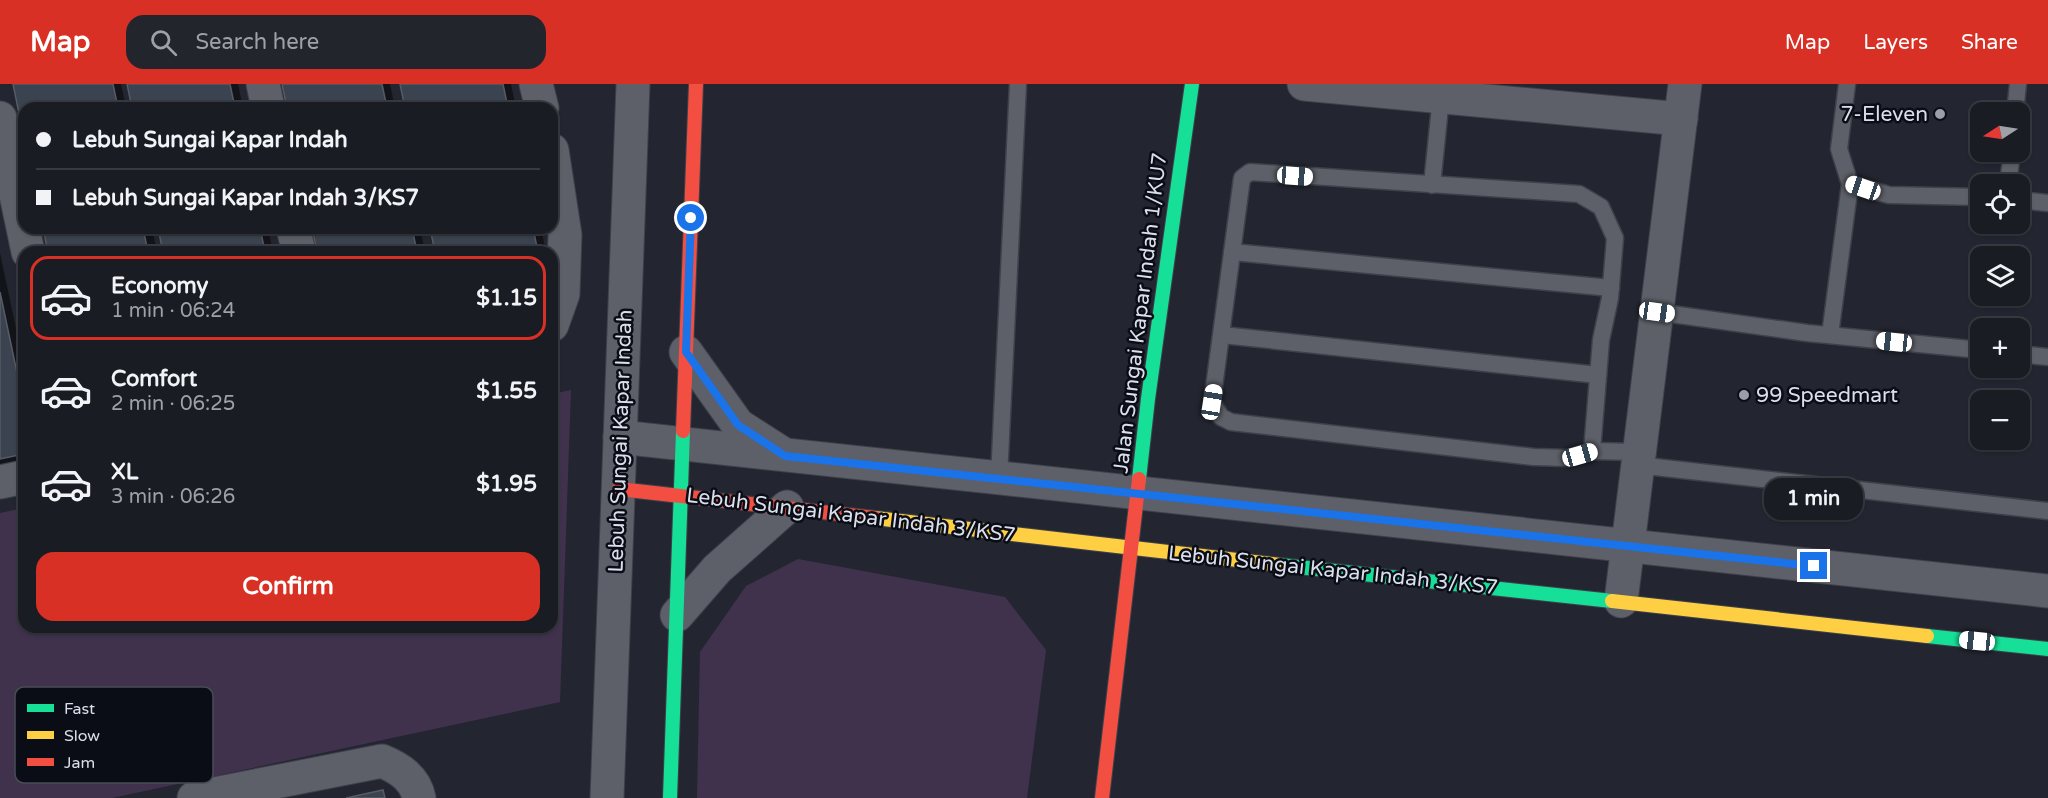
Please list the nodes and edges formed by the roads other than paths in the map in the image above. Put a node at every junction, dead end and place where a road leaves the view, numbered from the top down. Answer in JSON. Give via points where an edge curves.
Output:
{"nodes":[{"id":1,"x":263,"y":84,"type":"edge"},
{"id":2,"x":536,"y":84,"type":"edge"},
{"id":3,"x":633,"y":84,"type":"edge"},
{"id":4,"x":696,"y":84,"type":"edge"},
{"id":5,"x":1018,"y":84,"type":"edge"},
{"id":6,"x":1192,"y":84,"type":"edge"},
{"id":7,"x":1304,"y":84,"type":"edge"},
{"id":8,"x":1685,"y":84,"type":"edge"},
{"id":9,"x":1847,"y":84,"type":"edge"},
{"id":10,"x":2018,"y":84,"type":"edge"},
{"id":11,"x":1441,"y":97,"type":"junction"},
{"id":12,"x":267,"y":102,"type":"edge"},
{"id":13,"x":540,"y":102,"type":"edge"},
{"id":14,"x":2016,"y":102,"type":"edge"},
{"id":15,"x":0,"y":118,"type":"edge"},
{"id":16,"x":1681,"y":119,"type":"junction"},
{"id":17,"x":1850,"y":183,"type":"junction"},
{"id":18,"x":1432,"y":185,"type":"junction"},
{"id":19,"x":558,"y":189,"type":"edge"},
{"id":20,"x":1970,"y":197,"type":"edge"},
{"id":21,"x":2030,"y":201,"type":"edge"},
{"id":22,"x":2048,"y":203,"type":"edge"},
{"id":23,"x":18,"y":204,"type":"edge"},
{"id":24,"x":1232,"y":252,"type":"junction"},
{"id":25,"x":1611,"y":288,"type":"junction"},
{"id":26,"x":558,"y":308,"type":"edge"},
{"id":27,"x":1657,"y":312,"type":"junction"},
{"id":28,"x":1222,"y":335,"type":"junction"},
{"id":29,"x":1830,"y":335,"type":"junction"},
{"id":30,"x":1970,"y":349,"type":"edge"},
{"id":31,"x":686,"y":352,"type":"junction"},
{"id":32,"x":2030,"y":355,"type":"edge"},
{"id":33,"x":2048,"y":357,"type":"edge"},
{"id":34,"x":1598,"y":375,"type":"junction"},
{"id":35,"x":620,"y":437,"type":"junction"},
{"id":36,"x":683,"y":444,"type":"junction"},
{"id":37,"x":1592,"y":451,"type":"junction"},
{"id":38,"x":785,"y":456,"type":"junction"},
{"id":39,"x":1638,"y":459,"type":"junction"},
{"id":40,"x":18,"y":478,"type":"edge"},
{"id":41,"x":999,"y":478,"type":"junction"},
{"id":42,"x":0,"y":482,"type":"edge"},
{"id":43,"x":619,"y":489,"type":"junction"},
{"id":44,"x":1138,"y":494,"type":"junction"},
{"id":45,"x":682,"y":495,"type":"junction"},
{"id":46,"x":787,"y":507,"type":"junction"},
{"id":47,"x":2048,"y":511,"type":"edge"},
{"id":48,"x":1627,"y":546,"type":"junction"},
{"id":49,"x":1131,"y":549,"type":"junction"},
{"id":50,"x":2048,"y":591,"type":"edge"},
{"id":51,"x":1621,"y":601,"type":"junction"},
{"id":52,"x":677,"y":615,"type":"junction"},
{"id":53,"x":2048,"y":649,"type":"edge"},
{"id":54,"x":194,"y":798,"type":"edge"},
{"id":55,"x":419,"y":798,"type":"edge"},
{"id":56,"x":607,"y":798,"type":"edge"},
{"id":57,"x":670,"y":798,"type":"edge"},
{"id":58,"x":1102,"y":798,"type":"edge"}],
"edges":[{"from":1,"to":12,"type":"street"},
{"from":2,"to":13,"type":"street"},
{"from":3,"to":35,"type":"street","name":"Lebuh Sungai Kapar Indah"},
{"from":4,"to":31,"type":"street"},
{"from":5,"to":41,"type":"lane"},
{"from":6,"to":44,"type":"street","name":"Jalan Sungai Kapar Indah 1/KU7"},
{"from":7,"to":11,"type":"street"},
{"from":8,"to":16,"type":"street"},
{"from":9,"to":17,"type":"lane","via":[[1839,149]]},
{"from":10,"to":14,"type":"lane"},
{"from":11,"to":16,"type":"street"},
{"from":11,"to":18,"type":"lane"},
{"from":15,"to":23,"type":"street"},
{"from":16,"to":27,"type":"street"},
{"from":17,"to":20,"type":"lane","via":[[1889,195]]},
{"from":17,"to":29,"type":"lane"},
{"from":18,"to":24,"type":"lane","via":[[1250,172],[1242,178]]},
{"from":18,"to":25,"type":"lane","via":[[1579,194],[1601,207],[1615,238]]},
{"from":19,"to":26,"type":"street","via":[[565,235],[563,294]]},
{"from":21,"to":22,"type":"lane"},
{"from":24,"to":25,"type":"lane"},
{"from":24,"to":28,"type":"lane"},
{"from":25,"to":34,"type":"lane","via":[[1600,340]]},
{"from":27,"to":29,"type":"lane"},
{"from":27,"to":39,"type":"street"},
{"from":28,"to":34,"type":"lane"},
{"from":28,"to":37,"type":"lane","via":[[1212,402],[1221,417],[1231,422],[1534,457],[1568,458]]},
{"from":29,"to":30,"type":"lane"},
{"from":31,"to":36,"type":"street"},
{"from":31,"to":38,"type":"street","via":[[738,425]]},
{"from":32,"to":33,"type":"lane"},
{"from":34,"to":37,"type":"lane"},
{"from":35,"to":36,"type":"street"},
{"from":35,"to":43,"type":"street","name":"Lebuh Sungai Kapar Indah"},
{"from":36,"to":38,"type":"street"},
{"from":36,"to":45,"type":"street"},
{"from":37,"to":39,"type":"lane"},
{"from":38,"to":41,"type":"street"},
{"from":39,"to":47,"type":"lane"},
{"from":39,"to":48,"type":"street"},
{"from":40,"to":42,"type":"street"},
{"from":41,"to":44,"type":"street"},
{"from":43,"to":45,"type":"street","name":"Lebuh Sungai Kapar Indah 3/KS7"},
{"from":43,"to":56,"type":"street","name":"Lebuh Sungai Kapar Indah"},
{"from":44,"to":48,"type":"street"},
{"from":44,"to":49,"type":"street","name":"Jalan Sungai Kapar Indah 1/KU7"},
{"from":45,"to":46,"type":"street","name":"Lebuh Sungai Kapar Indah 3/KS7"},
{"from":45,"to":52,"type":"street"},
{"from":46,"to":49,"type":"street","name":"Lebuh Sungai Kapar Indah 3/KS7"},
{"from":46,"to":52,"type":"street","via":[[717,569]]},
{"from":48,"to":50,"type":"street"},
{"from":48,"to":51,"type":"street"},
{"from":49,"to":51,"type":"street","name":"Lebuh Sungai Kapar Indah 3/KS7"},
{"from":49,"to":58,"type":"street","name":"Jalan Sungai Kapar Indah 1/KU7"},
{"from":51,"to":53,"type":"street","name":"Lebuh Sungai Kapar Indah 3/KS7"},
{"from":52,"to":57,"type":"street"},
{"from":54,"to":55,"type":"street","via":[[382,761],[402,770]]}]}
